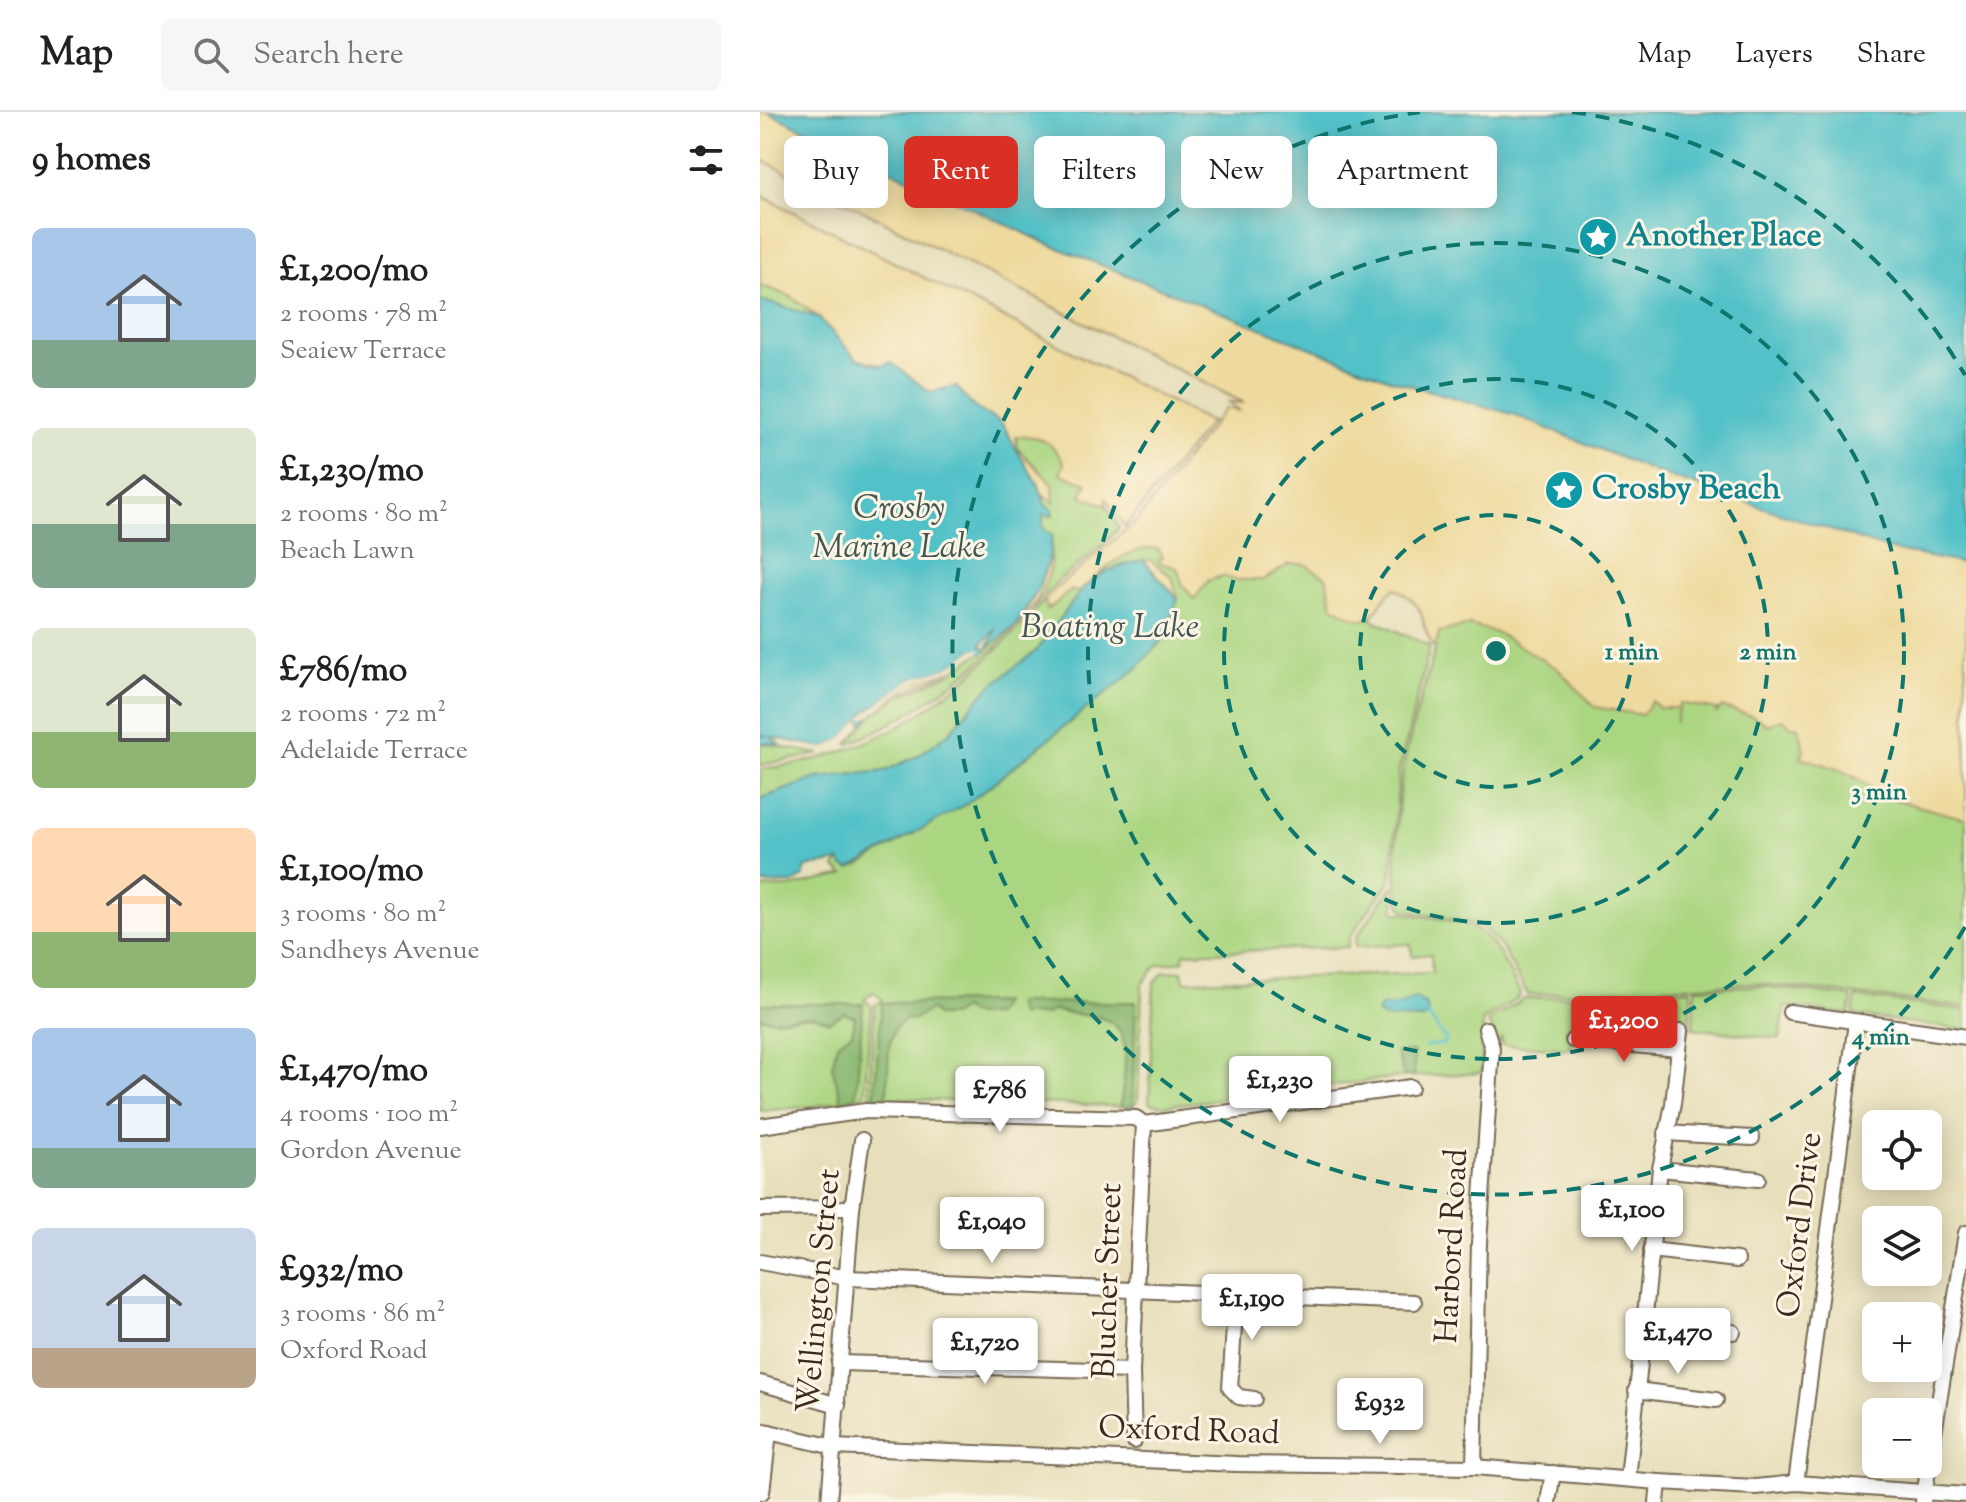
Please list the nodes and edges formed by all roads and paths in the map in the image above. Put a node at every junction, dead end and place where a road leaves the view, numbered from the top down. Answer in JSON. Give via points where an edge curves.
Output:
{"nodes":[{"id":1,"x":1790,"y":1012,"type":"dead end"},
{"id":2,"x":1856,"y":1022,"type":"junction"},
{"id":3,"x":1486,"y":1029,"type":"dead end"},
{"id":4,"x":1681,"y":1031,"type":"dead end"},
{"id":5,"x":1966,"y":1037,"type":"edge"},
{"id":6,"x":1573,"y":1040,"type":"dead end"},
{"id":7,"x":1679,"y":1049,"type":"junction"},
{"id":8,"x":1411,"y":1087,"type":"dead end"},
{"id":9,"x":1144,"y":1124,"type":"junction"},
{"id":10,"x":760,"y":1126,"type":"edge"},
{"id":11,"x":1666,"y":1133,"type":"junction"},
{"id":12,"x":1752,"y":1138,"type":"dead end"},
{"id":13,"x":862,"y":1140,"type":"dead end"},
{"id":14,"x":1660,"y":1169,"type":"junction"},
{"id":15,"x":1758,"y":1179,"type":"dead end"},
{"id":16,"x":852,"y":1208,"type":"junction"},
{"id":17,"x":760,"y":1209,"type":"edge"},
{"id":18,"x":1966,"y":1233,"type":"edge"},
{"id":19,"x":1651,"y":1250,"type":"junction"},
{"id":20,"x":1737,"y":1260,"type":"dead end"},
{"id":21,"x":760,"y":1262,"type":"edge"},
{"id":22,"x":848,"y":1278,"type":"junction"},
{"id":23,"x":1135,"y":1290,"type":"junction"},
{"id":24,"x":1236,"y":1297,"type":"junction"},
{"id":25,"x":1414,"y":1302,"type":"dead end"},
{"id":26,"x":1643,"y":1323,"type":"junction"},
{"id":27,"x":1733,"y":1332,"type":"dead end"},
{"id":28,"x":839,"y":1363,"type":"junction"},
{"id":29,"x":1132,"y":1371,"type":"junction"},
{"id":30,"x":760,"y":1383,"type":"edge"},
{"id":31,"x":1636,"y":1390,"type":"junction"},
{"id":32,"x":1254,"y":1399,"type":"dead end"},
{"id":33,"x":1716,"y":1400,"type":"dead end"},
{"id":34,"x":838,"y":1405,"type":"junction"},
{"id":35,"x":764,"y":1431,"type":"edge"},
{"id":36,"x":1134,"y":1441,"type":"dead end"},
{"id":37,"x":834,"y":1447,"type":"junction"},
{"id":38,"x":1474,"y":1467,"type":"junction"},
{"id":39,"x":1553,"y":1473,"type":"junction"},
{"id":40,"x":1628,"y":1479,"type":"junction"},
{"id":41,"x":1659,"y":1482,"type":"junction"},
{"id":42,"x":1796,"y":1483,"type":"junction"},
{"id":43,"x":762,"y":1492,"type":"dead end"},
{"id":44,"x":1754,"y":1494,"type":"edge"},
{"id":45,"x":1966,"y":1495,"type":"edge"},
{"id":46,"x":1924,"y":1496,"type":"edge"},
{"id":47,"x":829,"y":1502,"type":"edge"},
{"id":48,"x":1548,"y":1502,"type":"edge"},
{"id":49,"x":1657,"y":1502,"type":"edge"}],
"edges":[{"from":1,"to":2,"type":"street"},
{"from":2,"to":5,"type":"street"},
{"from":2,"to":42,"type":"street","name":"Oxford Drive"},
{"from":3,"to":38,"type":"street","name":"Harbord Road","via":[[1492,1048],[1479,1243]]},
{"from":4,"to":7,"type":"street"},
{"from":6,"to":7,"type":"street"},
{"from":7,"to":11,"type":"street"},
{"from":8,"to":9,"type":"street"},
{"from":9,"to":10,"type":"street","via":[[1136,1118],[866,1111]]},
{"from":9,"to":23,"type":"street","name":"Blucher Street"},
{"from":11,"to":12,"type":"street"},
{"from":11,"to":14,"type":"street"},
{"from":13,"to":16,"type":"street","name":"Wellington Street"},
{"from":14,"to":15,"type":"street"},
{"from":14,"to":19,"type":"street"},
{"from":16,"to":17,"type":"street"},
{"from":16,"to":22,"type":"street","name":"Wellington Street"},
{"from":18,"to":46,"type":"street"},
{"from":19,"to":20,"type":"street"},
{"from":19,"to":26,"type":"street"},
{"from":21,"to":22,"type":"street"},
{"from":22,"to":23,"type":"street"},
{"from":22,"to":28,"type":"street","name":"Wellington Street"},
{"from":23,"to":24,"type":"street"},
{"from":23,"to":29,"type":"street","name":"Blucher Street"},
{"from":24,"to":25,"type":"street"},
{"from":24,"to":32,"type":"street","via":[[1239,1346],[1230,1388],[1239,1397]]},
{"from":26,"to":27,"type":"street"},
{"from":26,"to":31,"type":"street"},
{"from":28,"to":29,"type":"street"},
{"from":28,"to":34,"type":"street","name":"Wellington Street"},
{"from":29,"to":36,"type":"street","name":"Blucher Street"},
{"from":30,"to":34,"type":"street"},
{"from":31,"to":33,"type":"street"},
{"from":31,"to":40,"type":"street"},
{"from":34,"to":37,"type":"street","name":"Wellington Street"},
{"from":35,"to":37,"type":"street","name":"Oxford Road"},
{"from":35,"to":43,"type":"street"},
{"from":37,"to":38,"type":"street","name":"Oxford Road","via":[[1237,1464]]},
{"from":37,"to":47,"type":"street","name":"Wellington Street"},
{"from":38,"to":39,"type":"street","name":"Oxford Road"},
{"from":39,"to":40,"type":"street","name":"Oxford Road"},
{"from":39,"to":48,"type":"street"},
{"from":40,"to":41,"type":"street","name":"Oxford Road"},
{"from":41,"to":44,"type":"street","name":"Oxford Road"},
{"from":41,"to":49,"type":"street"},
{"from":42,"to":44,"type":"street","name":"Oxford Road"},
{"from":42,"to":46,"type":"street","name":"Oxford Road"},
{"from":45,"to":46,"type":"street","name":"Oxford Road"}]}
